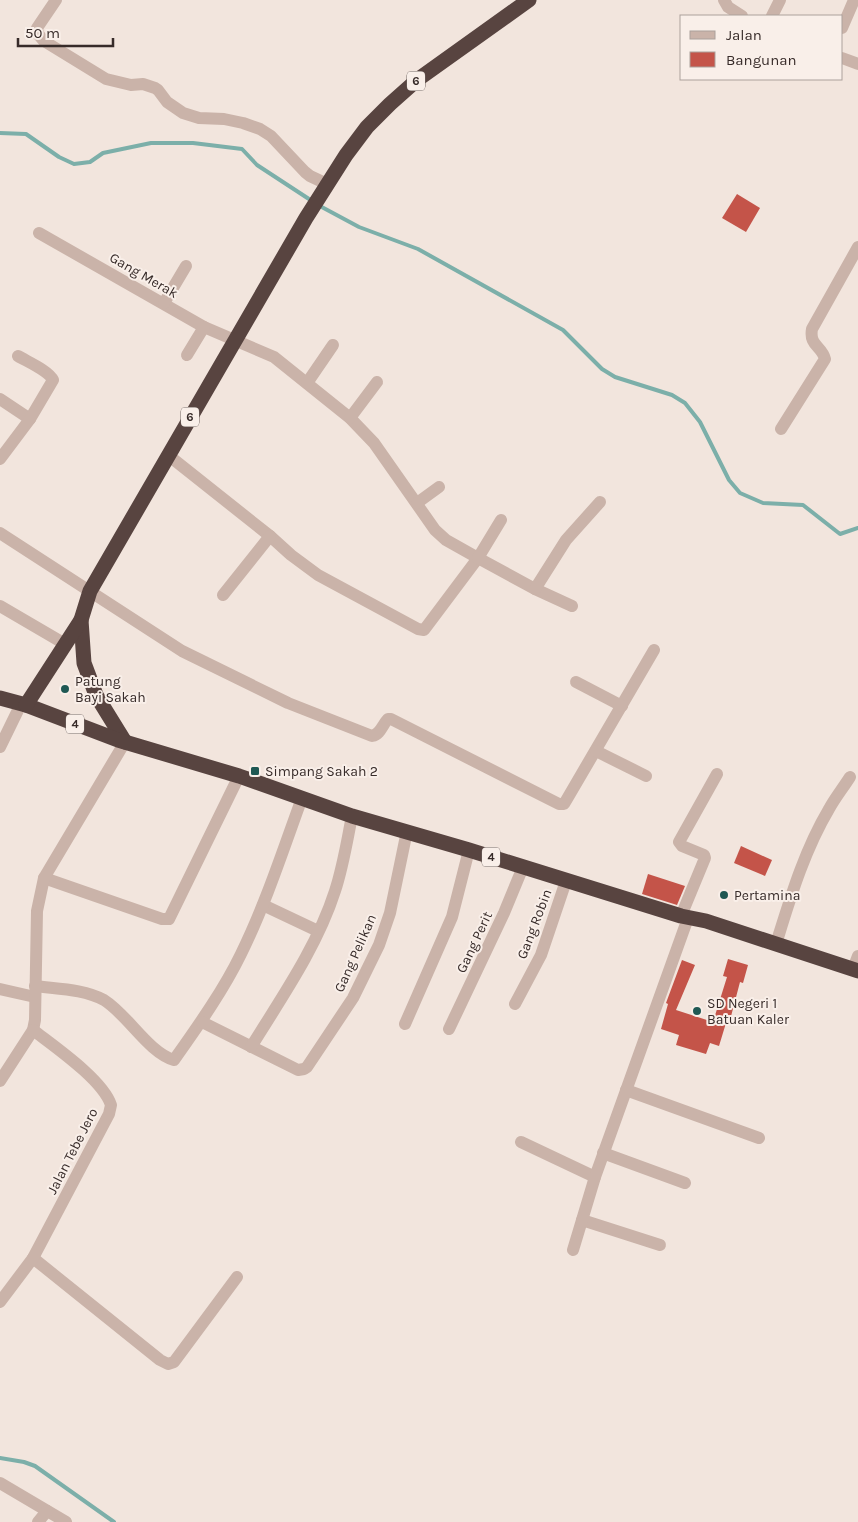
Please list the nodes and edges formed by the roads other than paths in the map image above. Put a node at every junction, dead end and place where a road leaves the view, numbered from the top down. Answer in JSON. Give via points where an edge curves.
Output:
{"nodes":[{"id":1,"x":56,"y":0,"type":"edge"},
{"id":2,"x":529,"y":0,"type":"edge"},
{"id":3,"x":724,"y":0,"type":"edge"},
{"id":4,"x":780,"y":0,"type":"edge"},
{"id":5,"x":854,"y":0,"type":"edge"},
{"id":6,"x":740,"y":15,"type":"edge"},
{"id":7,"x":772,"y":15,"type":"edge"},
{"id":8,"x":843,"y":26,"type":"edge"},
{"id":9,"x":843,"y":58,"type":"edge"},
{"id":10,"x":858,"y":64,"type":"edge"},
{"id":11,"x":326,"y":185,"type":"junction"},
{"id":12,"x":39,"y":233,"type":"dead end"},
{"id":13,"x":858,"y":247,"type":"edge"},
{"id":14,"x":186,"y":266,"type":"dead end"},
{"id":15,"x":164,"y":303,"type":"junction"},
{"id":16,"x":204,"y":327,"type":"junction"},
{"id":17,"x":234,"y":341,"type":"junction"},
{"id":18,"x":332,"y":345,"type":"dead end"},
{"id":19,"x":187,"y":354,"type":"dead end"},
{"id":20,"x":18,"y":356,"type":"dead end"},
{"id":21,"x":306,"y":382,"type":"junction"},
{"id":22,"x":377,"y":382,"type":"dead end"},
{"id":23,"x":0,"y":399,"type":"edge"},
{"id":24,"x":350,"y":418,"type":"junction"},
{"id":25,"x":30,"y":419,"type":"junction"},
{"id":26,"x":781,"y":429,"type":"dead end"},
{"id":27,"x":168,"y":455,"type":"junction"},
{"id":28,"x":0,"y":459,"type":"edge"},
{"id":29,"x":439,"y":487,"type":"dead end"},
{"id":30,"x":600,"y":502,"type":"dead end"},
{"id":31,"x":417,"y":503,"type":"junction"},
{"id":32,"x":501,"y":520,"type":"dead end"},
{"id":33,"x":0,"y":533,"type":"edge"},
{"id":34,"x":270,"y":536,"type":"junction"},
{"id":35,"x":478,"y":558,"type":"junction"},
{"id":36,"x":535,"y":589,"type":"junction"},
{"id":37,"x":90,"y":591,"type":"junction"},
{"id":38,"x":223,"y":595,"type":"dead end"},
{"id":39,"x":0,"y":606,"type":"edge"},
{"id":40,"x":572,"y":606,"type":"dead end"},
{"id":41,"x":81,"y":620,"type":"junction"},
{"id":42,"x":65,"y":644,"type":"junction"},
{"id":43,"x":654,"y":650,"type":"dead end"},
{"id":44,"x":576,"y":682,"type":"dead end"},
{"id":45,"x":0,"y":698,"type":"edge"},
{"id":46,"x":23,"y":705,"type":"junction"},
{"id":47,"x":622,"y":706,"type":"junction"},
{"id":48,"x":125,"y":742,"type":"junction"},
{"id":49,"x":0,"y":747,"type":"edge"},
{"id":50,"x":596,"y":751,"type":"junction"},
{"id":51,"x":717,"y":774,"type":"dead end"},
{"id":52,"x":239,"y":776,"type":"junction"},
{"id":53,"x":646,"y":776,"type":"dead end"},
{"id":54,"x":850,"y":777,"type":"dead end"},
{"id":55,"x":302,"y":798,"type":"junction"},
{"id":56,"x":352,"y":816,"type":"junction"},
{"id":57,"x":407,"y":832,"type":"junction"},
{"id":58,"x":469,"y":850,"type":"junction"},
{"id":59,"x":522,"y":867,"type":"junction"},
{"id":60,"x":44,"y":878,"type":"junction"},
{"id":61,"x":566,"y":880,"type":"junction"},
{"id":62,"x":263,"y":905,"type":"junction"},
{"id":63,"x":684,"y":917,"type":"junction"},
{"id":64,"x":318,"y":932,"type":"junction"},
{"id":65,"x":776,"y":944,"type":"junction"},
{"id":66,"x":856,"y":965,"type":"edge"},
{"id":67,"x":0,"y":989,"type":"edge"},
{"id":68,"x":516,"y":1004,"type":"dead end"},
{"id":69,"x":35,"y":1008,"type":"junction"},
{"id":70,"x":202,"y":1022,"type":"junction"},
{"id":71,"x":405,"y":1024,"type":"dead end"},
{"id":72,"x":449,"y":1030,"type":"dead end"},
{"id":73,"x":251,"y":1047,"type":"junction"},
{"id":74,"x":0,"y":1081,"type":"edge"},
{"id":75,"x":626,"y":1090,"type":"junction"},
{"id":76,"x":759,"y":1138,"type":"dead end"},
{"id":77,"x":521,"y":1142,"type":"dead end"},
{"id":78,"x":603,"y":1153,"type":"junction"},
{"id":79,"x":595,"y":1177,"type":"junction"},
{"id":80,"x":685,"y":1183,"type":"dead end"},
{"id":81,"x":582,"y":1220,"type":"junction"},
{"id":82,"x":660,"y":1244,"type":"dead end"},
{"id":83,"x":573,"y":1250,"type":"dead end"},
{"id":84,"x":33,"y":1258,"type":"junction"},
{"id":85,"x":237,"y":1278,"type":"dead end"},
{"id":86,"x":0,"y":1302,"type":"edge"},
{"id":87,"x":0,"y":1483,"type":"edge"},
{"id":88,"x":46,"y":1511,"type":"junction"},
{"id":89,"x":38,"y":1522,"type":"edge"},
{"id":90,"x":66,"y":1522,"type":"edge"}],
"edges":[{"from":1,"to":11,"type":"street","via":[[37,28],[44,41],[106,79],[155,88],[183,113],[260,129],[271,136],[305,172]]},
{"from":2,"to":11,"type":"highway","number":"6","via":[[417,80],[390,104],[367,127]]},
{"from":3,"to":6,"type":"street"},
{"from":4,"to":7,"type":"street"},
{"from":5,"to":8,"type":"street"},
{"from":9,"to":10,"type":"street"},
{"from":11,"to":17,"type":"highway","number":"6"},
{"from":12,"to":15,"type":"street","name":"Gang Merak"},
{"from":13,"to":26,"type":"street","via":[[812,329],[812,341],[825,359]]},
{"from":14,"to":15,"type":"street"},
{"from":15,"to":16,"type":"street","name":"Gang Merak"},
{"from":16,"to":17,"type":"street","name":"Gang Merak"},
{"from":16,"to":19,"type":"street"},
{"from":17,"to":21,"type":"street","name":"Gang Merak","via":[[274,357]]},
{"from":17,"to":27,"type":"highway","number":"6"},
{"from":18,"to":21,"type":"street"},
{"from":20,"to":25,"type":"street","via":[[54,380]]},
{"from":21,"to":24,"type":"street","name":"Gang Merak"},
{"from":22,"to":24,"type":"street"},
{"from":23,"to":25,"type":"street"},
{"from":24,"to":31,"type":"street","name":"Gang Merak","via":[[374,443]]},
{"from":25,"to":28,"type":"street"},
{"from":27,"to":34,"type":"street"},
{"from":27,"to":37,"type":"highway","number":"6"},
{"from":29,"to":31,"type":"street"},
{"from":30,"to":36,"type":"street","via":[[566,540]]},
{"from":31,"to":35,"type":"street","name":"Gang Merak","via":[[446,540]]},
{"from":32,"to":35,"type":"street"},
{"from":33,"to":37,"type":"street"},
{"from":34,"to":35,"type":"street","via":[[318,575],[421,630]]},
{"from":34,"to":38,"type":"street"},
{"from":35,"to":36,"type":"street","name":"Gang Merak"},
{"from":36,"to":40,"type":"street","name":"Gang Merak"},
{"from":37,"to":41,"type":"highway","number":"6"},
{"from":37,"to":50,"type":"street","via":[[182,651],[288,703],[372,736],[378,734],[388,719],[392,719],[559,804],[564,804]]},
{"from":39,"to":42,"type":"street"},
{"from":41,"to":42,"type":"highway","number":"6"},
{"from":41,"to":48,"type":"highway","number":"6","via":[[84,663],[96,695]]},
{"from":42,"to":46,"type":"highway","number":"6"},
{"from":43,"to":47,"type":"street"},
{"from":44,"to":47,"type":"street"},
{"from":45,"to":46,"type":"highway"},
{"from":46,"to":48,"type":"highway","number":"4"},
{"from":46,"to":49,"type":"street"},
{"from":47,"to":50,"type":"street"},
{"from":48,"to":52,"type":"highway","number":"4"},
{"from":48,"to":60,"type":"street"},
{"from":50,"to":53,"type":"street"},
{"from":51,"to":63,"type":"street","via":[[679,842],[705,858]]},
{"from":52,"to":55,"type":"highway","number":"4"},
{"from":52,"to":60,"type":"street","via":[[169,919]]},
{"from":54,"to":65,"type":"street","via":[[828,810],[810,848]]},
{"from":55,"to":56,"type":"highway","number":"4"},
{"from":55,"to":62,"type":"street"},
{"from":56,"to":57,"type":"highway","number":"4"},
{"from":56,"to":64,"type":"street","via":[[335,891]]},
{"from":57,"to":58,"type":"highway","number":"4"},
{"from":57,"to":73,"type":"street","name":"Gang Pelikan","via":[[390,913],[379,945],[348,1006],[311,1063],[304,1070],[298,1070]]},
{"from":58,"to":59,"type":"highway","number":"4"},
{"from":58,"to":71,"type":"street","via":[[452,917]]},
{"from":59,"to":61,"type":"highway","number":"4"},
{"from":59,"to":72,"type":"street","name":"Gang Perit"},
{"from":60,"to":69,"type":"street","via":[[37,911]]},
{"from":61,"to":63,"type":"highway","number":"4"},
{"from":61,"to":68,"type":"street","name":"Gang Robin","via":[[541,955]]},
{"from":62,"to":64,"type":"street"},
{"from":62,"to":70,"type":"street","via":[[240,956]]},
{"from":63,"to":65,"type":"highway","number":"4"},
{"from":63,"to":75,"type":"street"},
{"from":64,"to":73,"type":"street"},
{"from":65,"to":66,"type":"highway","number":"4"},
{"from":67,"to":69,"type":"street"},
{"from":69,"to":70,"type":"street","via":[[90,994],[112,1006],[166,1058],[174,1060]]},
{"from":69,"to":74,"type":"street"},
{"from":69,"to":84,"type":"street","name":"Jalan Tebe Jero","via":[[69,1058],[104,1091],[111,1105]]},
{"from":70,"to":73,"type":"street"},
{"from":75,"to":76,"type":"street"},
{"from":75,"to":78,"type":"street"},
{"from":77,"to":79,"type":"street"},
{"from":78,"to":79,"type":"street"},
{"from":78,"to":80,"type":"street"},
{"from":79,"to":81,"type":"street"},
{"from":81,"to":82,"type":"street"},
{"from":81,"to":83,"type":"street"},
{"from":84,"to":85,"type":"street","via":[[168,1364],[174,1362]]},
{"from":84,"to":86,"type":"street","name":"Jalan Tebe Jero"},
{"from":87,"to":88,"type":"street"},
{"from":88,"to":89,"type":"street"},
{"from":88,"to":90,"type":"street"}]}
